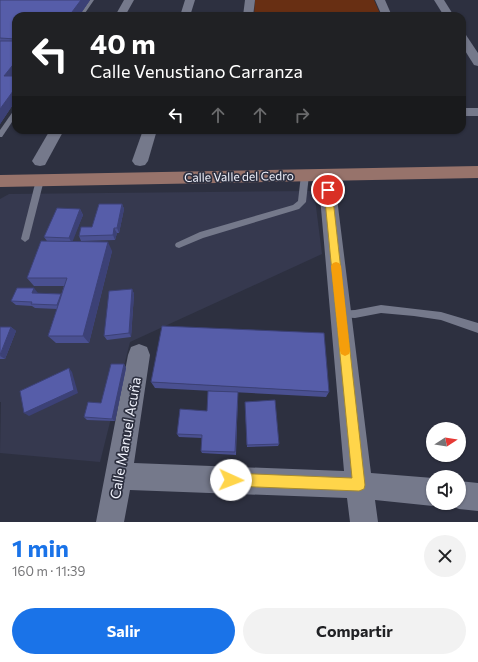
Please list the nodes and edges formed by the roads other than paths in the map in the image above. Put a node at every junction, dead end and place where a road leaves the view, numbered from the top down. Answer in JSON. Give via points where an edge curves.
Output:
{"nodes":[{"id":1,"x":92,"y":0,"type":"edge"},
{"id":2,"x":129,"y":0,"type":"edge"},
{"id":3,"x":190,"y":0,"type":"edge"},
{"id":4,"x":250,"y":0,"type":"edge"},
{"id":5,"x":380,"y":0,"type":"edge"},
{"id":6,"x":439,"y":0,"type":"edge"},
{"id":7,"x":84,"y":12,"type":"edge"},
{"id":8,"x":122,"y":12,"type":"edge"},
{"id":9,"x":186,"y":12,"type":"edge"},
{"id":10,"x":248,"y":12,"type":"edge"},
{"id":11,"x":385,"y":12,"type":"edge"},
{"id":12,"x":446,"y":12,"type":"edge"},
{"id":13,"x":466,"y":43,"type":"edge"},
{"id":14,"x":478,"y":62,"type":"edge"},
{"id":15,"x":466,"y":112,"type":"edge"},
{"id":16,"x":478,"y":112,"type":"edge"},
{"id":17,"x":12,"y":117,"type":"edge"},
{"id":18,"x":55,"y":134,"type":"edge"},
{"id":19,"x":149,"y":134,"type":"edge"},
{"id":20,"x":0,"y":135,"type":"edge"},
{"id":21,"x":40,"y":161,"type":"dead end"},
{"id":22,"x":140,"y":161,"type":"dead end"},
{"id":23,"x":477,"y":173,"type":"edge"},
{"id":24,"x":316,"y":174,"type":"junction"},
{"id":25,"x":40,"y":180,"type":"junction"},
{"id":26,"x":0,"y":181,"type":"edge"},
{"id":27,"x":25,"y":239,"type":"dead end"},
{"id":28,"x":179,"y":245,"type":"dead end"},
{"id":29,"x":341,"y":314,"type":"junction"},
{"id":30,"x":478,"y":328,"type":"edge"},
{"id":31,"x":139,"y":355,"type":"dead end"},
{"id":32,"x":120,"y":476,"type":"junction"},
{"id":33,"x":359,"y":485,"type":"junction"},
{"id":34,"x":426,"y":491,"type":"edge"},
{"id":35,"x":466,"y":496,"type":"edge"},
{"id":36,"x":478,"y":497,"type":"edge"},
{"id":37,"x":110,"y":522,"type":"edge"},
{"id":38,"x":364,"y":522,"type":"edge"}],
"edges":[{"from":1,"to":7,"type":"lane"},
{"from":2,"to":8,"type":"street"},
{"from":3,"to":9,"type":"street"},
{"from":4,"to":10,"type":"street"},
{"from":5,"to":11,"type":"street"},
{"from":6,"to":12,"type":"street"},
{"from":13,"to":14,"type":"street"},
{"from":15,"to":16,"type":"street"},
{"from":17,"to":20,"type":"lane"},
{"from":18,"to":21,"type":"street"},
{"from":19,"to":22,"type":"street"},
{"from":23,"to":24,"type":"street","name":"Calle Valle del Cedro"},
{"from":24,"to":25,"type":"street","name":"Calle Valle del Cedro"},
{"from":24,"to":28,"type":"lane","via":[[305,190],[302,202],[296,207],[200,235]]},
{"from":24,"to":29,"type":"street"},
{"from":25,"to":26,"type":"street","name":"Calle Valle del Cedro"},
{"from":25,"to":27,"type":"lane"},
{"from":29,"to":30,"type":"lane","via":[[381,309],[408,311],[441,316]]},
{"from":29,"to":33,"type":"street"},
{"from":31,"to":32,"type":"street","name":"Calle Manuel Acuña"},
{"from":32,"to":33,"type":"street"},
{"from":32,"to":37,"type":"street","name":"Calle Manuel Acuña"},
{"from":33,"to":34,"type":"street"},
{"from":33,"to":38,"type":"street"},
{"from":35,"to":36,"type":"street"}]}
